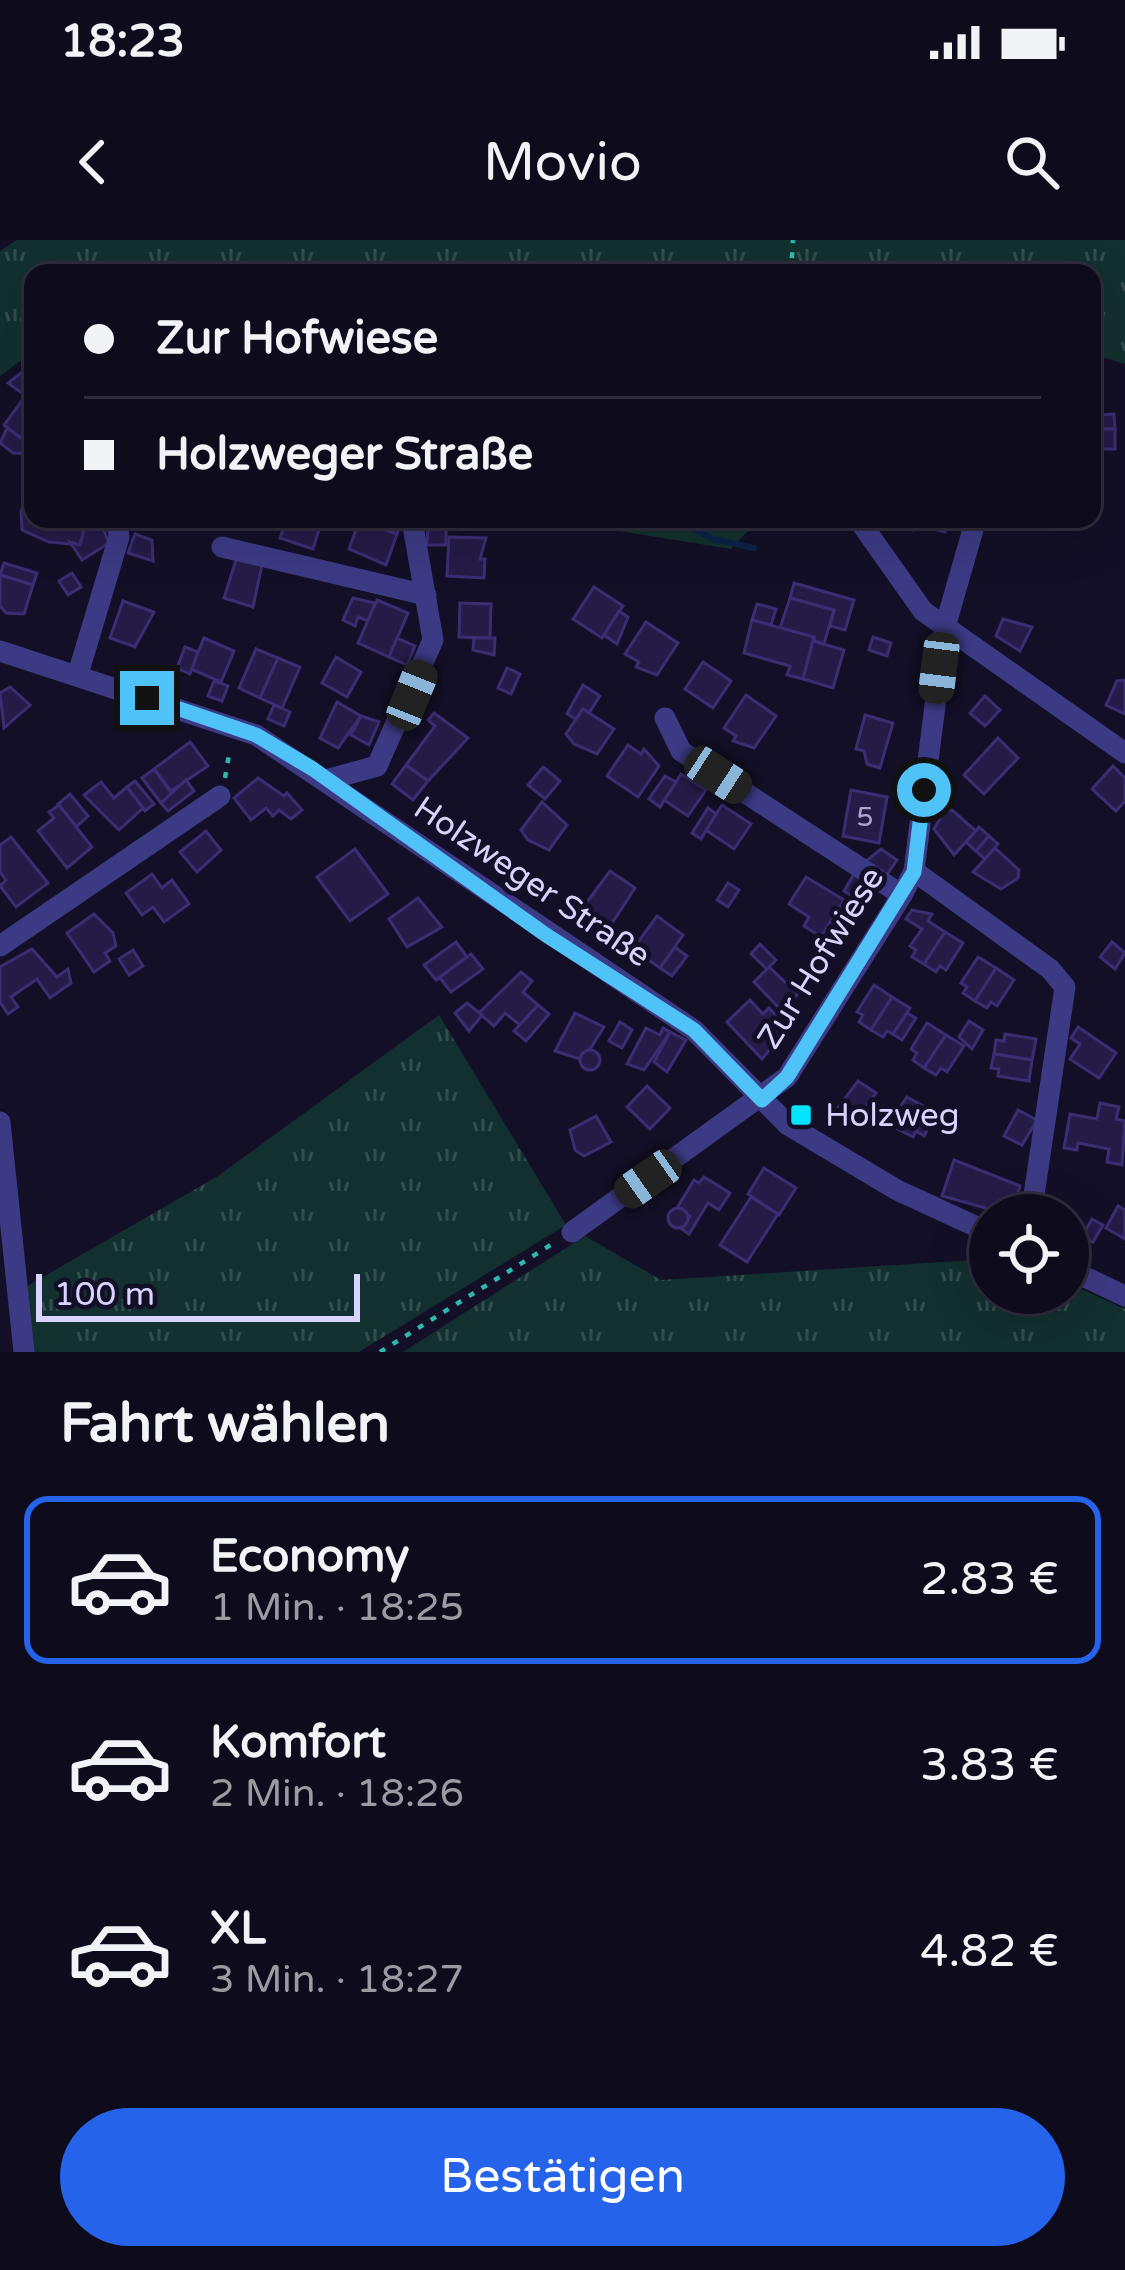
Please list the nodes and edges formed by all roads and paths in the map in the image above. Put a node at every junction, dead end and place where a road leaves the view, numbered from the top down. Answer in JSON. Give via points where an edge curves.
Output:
{"nodes":[{"id":1,"x":118,"y":528,"type":"edge"},
{"id":2,"x":413,"y":528,"type":"edge"},
{"id":3,"x":864,"y":528,"type":"edge"},
{"id":4,"x":973,"y":528,"type":"edge"},
{"id":5,"x":222,"y":547,"type":"dead end"},
{"id":6,"x":426,"y":595,"type":"junction"},
{"id":7,"x":944,"y":627,"type":"junction"},
{"id":8,"x":0,"y":651,"type":"edge"},
{"id":9,"x":78,"y":674,"type":"junction"},
{"id":10,"x":665,"y":718,"type":"dead end"},
{"id":11,"x":216,"y":723,"type":"junction"},
{"id":12,"x":1125,"y":753,"type":"edge"},
{"id":13,"x":326,"y":780,"type":"junction"},
{"id":14,"x":220,"y":796,"type":"joint"},
{"id":15,"x":914,"y":872,"type":"junction"},
{"id":16,"x":902,"y":895,"type":"junction"},
{"id":17,"x":0,"y":946,"type":"edge"},
{"id":18,"x":762,"y":1100,"type":"junction"},
{"id":19,"x":0,"y":1122,"type":"edge"},
{"id":20,"x":1034,"y":1194,"type":"edge"},
{"id":21,"x":969,"y":1223,"type":"edge"},
{"id":22,"x":572,"y":1232,"type":"joint"},
{"id":23,"x":1089,"y":1279,"type":"edge"},
{"id":24,"x":1125,"y":1295,"type":"edge"},
{"id":25,"x":24,"y":1352,"type":"edge"},
{"id":26,"x":380,"y":1352,"type":"edge"}],
"edges":[{"from":1,"to":9,"type":"street"},
{"from":2,"to":6,"type":"street"},
{"from":3,"to":7,"type":"street","via":[[923,611]]},
{"from":4,"to":7,"type":"street","name":"Zur Hofwiese"},
{"from":5,"to":6,"type":"street"},
{"from":6,"to":13,"type":"street","via":[[433,640],[377,766]]},
{"from":7,"to":12,"type":"street"},
{"from":7,"to":15,"type":"street","name":"Zur Hofwiese"},
{"from":8,"to":9,"type":"street","name":"Holzweger Straße"},
{"from":9,"to":11,"type":"street","name":"Holzweger Straße"},
{"from":10,"to":16,"type":"street","via":[[681,751]]},
{"from":11,"to":13,"type":"street","name":"Holzweger Straße","via":[[256,735]]},
{"from":11,"to":14,"type":"path","via":[[232,756]]},
{"from":13,"to":18,"type":"street","name":"Holzweger Straße","via":[[694,1030]]},
{"from":14,"to":17,"type":"street"},
{"from":15,"to":16,"type":"street","name":"Zur Hofwiese"},
{"from":15,"to":20,"type":"street","via":[[1065,987]]},
{"from":16,"to":18,"type":"street","name":"Zur Hofwiese","via":[[787,1077]]},
{"from":18,"to":21,"type":"street","name":"Holzweger Straße","via":[[788,1125],[897,1190]]},
{"from":18,"to":22,"type":"street","name":"Zur Hofwiese"},
{"from":19,"to":25,"type":"street"},
{"from":22,"to":26,"type":"path"},
{"from":23,"to":24,"type":"street"}]}
